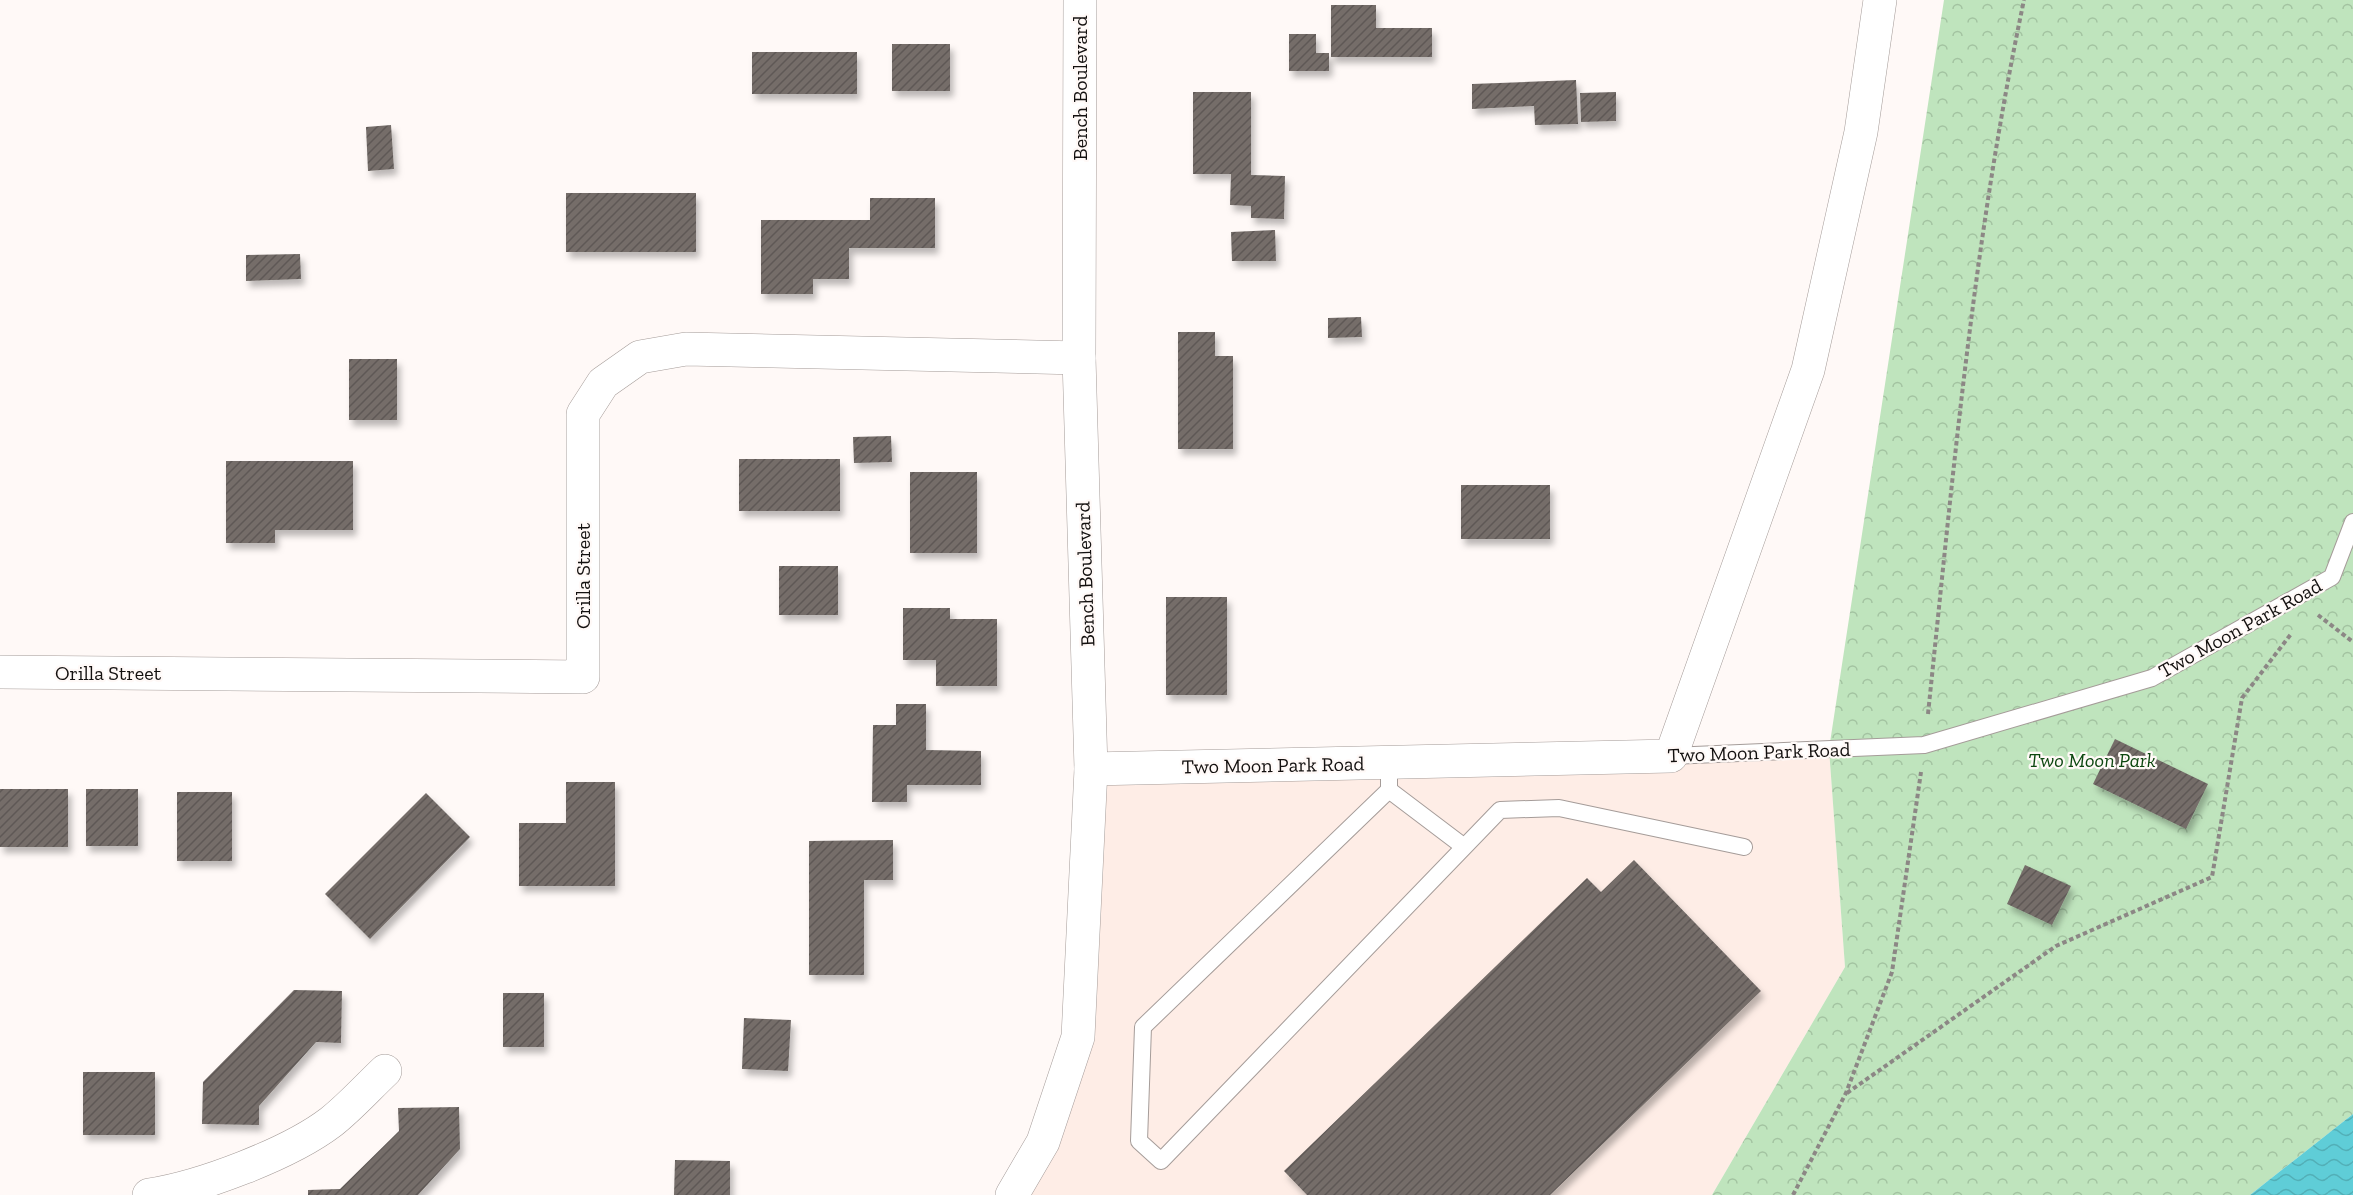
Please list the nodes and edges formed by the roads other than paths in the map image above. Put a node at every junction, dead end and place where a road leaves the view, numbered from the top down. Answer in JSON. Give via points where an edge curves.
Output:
{"nodes":[{"id":1,"x":1080,"y":0,"type":"edge"},
{"id":2,"x":1880,"y":0,"type":"edge"},
{"id":3,"x":1079,"y":358,"type":"junction"},
{"id":4,"x":2353,"y":522,"type":"edge"},
{"id":5,"x":0,"y":672,"type":"edge"},
{"id":6,"x":1671,"y":756,"type":"junction"},
{"id":7,"x":1091,"y":769,"type":"junction"},
{"id":8,"x":1389,"y":776,"type":"junction"},
{"id":9,"x":1463,"y":846,"type":"junction"},
{"id":10,"x":1744,"y":847,"type":"dead end"},
{"id":11,"x":385,"y":1071,"type":"dead end"},
{"id":12,"x":149,"y":1195,"type":"edge"},
{"id":13,"x":1012,"y":1195,"type":"edge"}],
"edges":[{"from":1,"to":3,"type":"street","name":"Bench Boulevard"},
{"from":2,"to":6,"type":"street","via":[[1861,132],[1808,370]]},
{"from":3,"to":5,"type":"street","name":"Orilla Street","via":[[686,349],[640,357],[603,383],[583,414],[583,677]]},
{"from":3,"to":7,"type":"street","name":"Bench Boulevard"},
{"from":4,"to":6,"type":"lane","name":"Two Moon Park Road","via":[[2332,577],[2152,678],[1924,745]]},
{"from":6,"to":8,"type":"street","name":"Two Moon Park Road"},
{"from":7,"to":8,"type":"street","name":"Two Moon Park Road"},
{"from":7,"to":13,"type":"street","name":"Bench Boulevard","via":[[1078,1037],[1043,1142]]},
{"from":8,"to":9,"type":"lane"},
{"from":8,"to":9,"type":"lane","via":[[1143,1027],[1139,1141],[1161,1161]]},
{"from":9,"to":10,"type":"lane","via":[[1500,810],[1559,808]]},
{"from":11,"to":12,"type":"street","via":[[331,1122],[274,1156],[169,1192]]}]}
